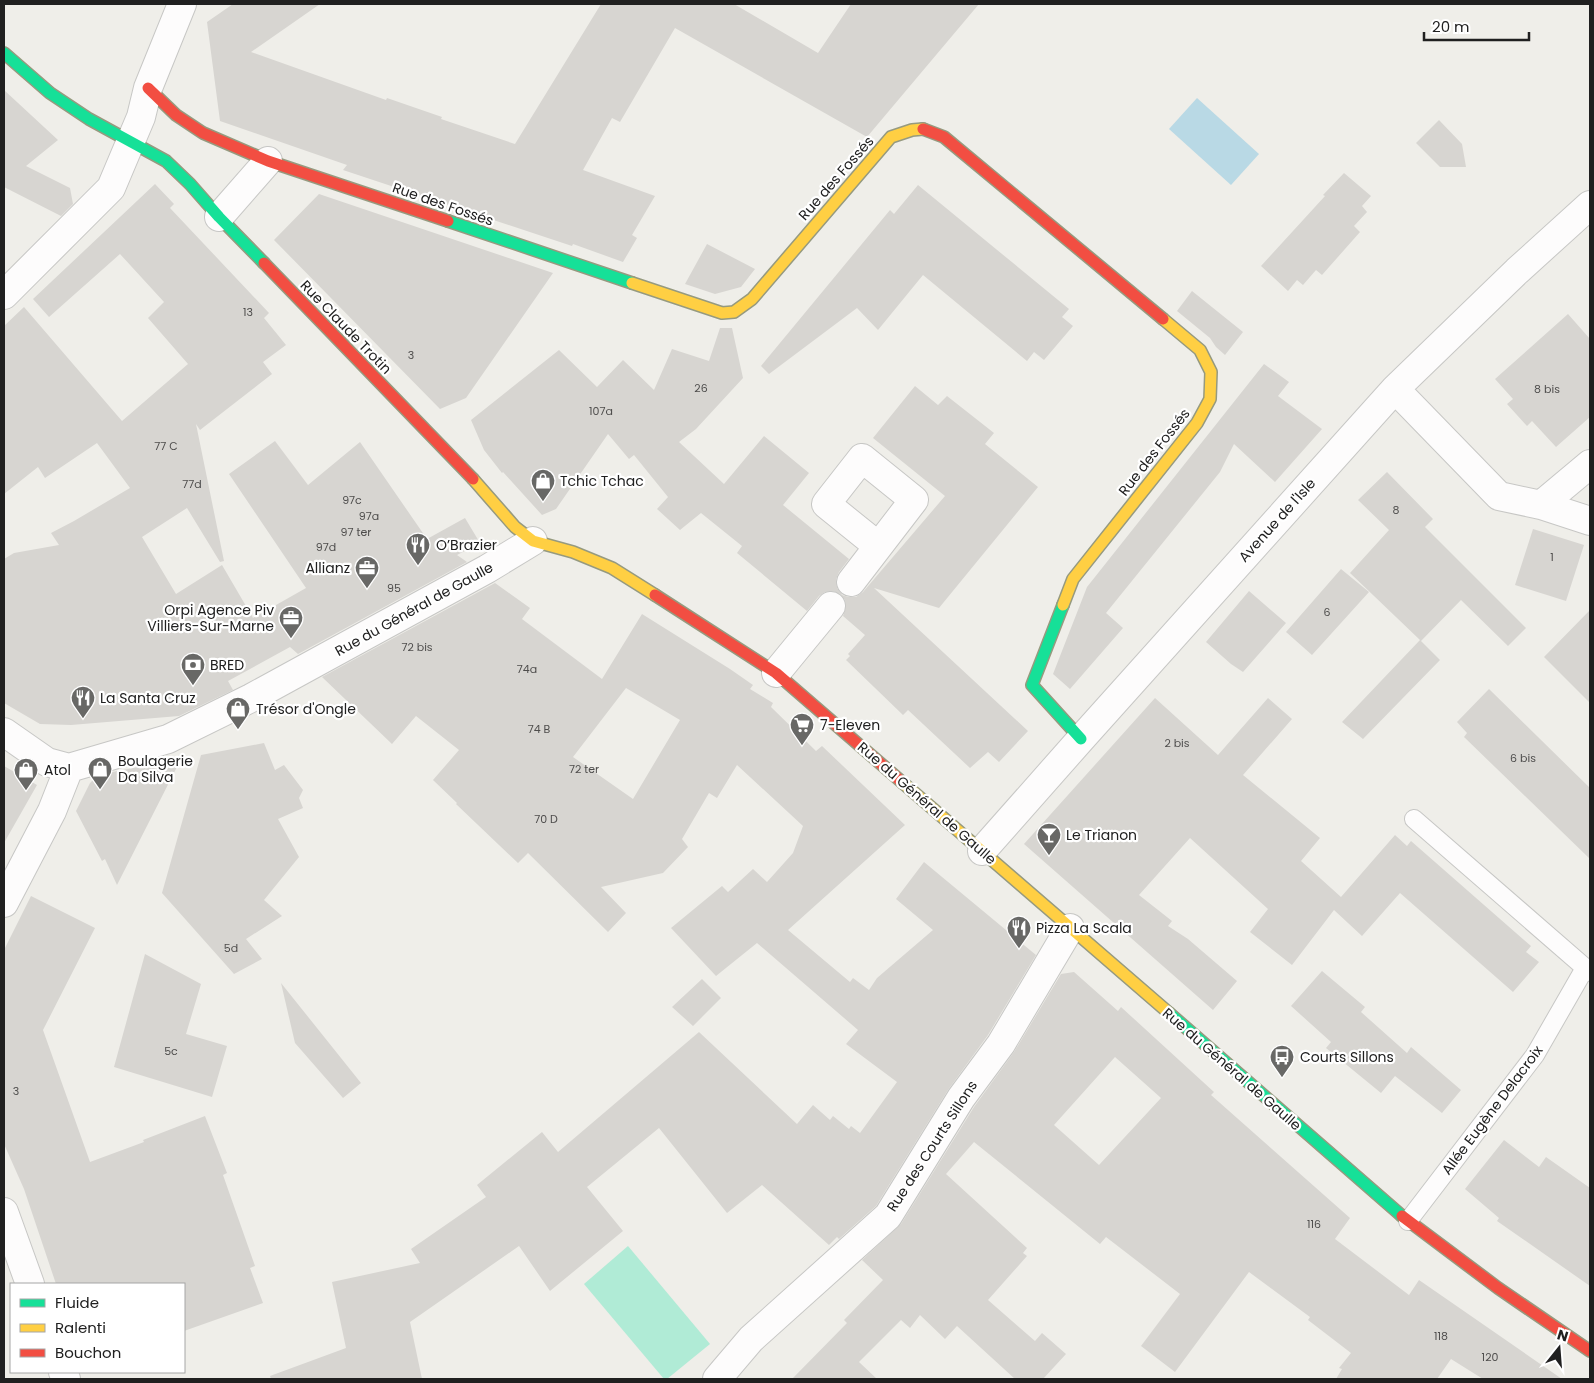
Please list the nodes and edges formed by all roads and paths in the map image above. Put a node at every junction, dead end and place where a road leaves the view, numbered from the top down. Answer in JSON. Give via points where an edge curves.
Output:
{"nodes":[{"id":1,"x":182,"y":4,"type":"edge"},
{"id":2,"x":4,"y":53,"type":"edge"},
{"id":3,"x":148,"y":88,"type":"junction"},
{"id":4,"x":131,"y":142,"type":"junction"},
{"id":5,"x":268,"y":161,"type":"junction"},
{"id":6,"x":1590,"y":205,"type":"edge"},
{"id":7,"x":219,"y":217,"type":"junction"},
{"id":8,"x":4,"y":295,"type":"edge"},
{"id":9,"x":1395,"y":388,"type":"junction"},
{"id":10,"x":1590,"y":464,"type":"edge"},
{"id":11,"x":1541,"y":505,"type":"junction"},
{"id":12,"x":1590,"y":521,"type":"edge"},
{"id":13,"x":533,"y":541,"type":"junction"},
{"id":14,"x":878,"y":546,"type":"dead end"},
{"id":15,"x":851,"y":582,"type":"dead end"},
{"id":16,"x":831,"y":606,"type":"dead end"},
{"id":17,"x":776,"y":673,"type":"junction"},
{"id":18,"x":4,"y":732,"type":"edge"},
{"id":19,"x":1081,"y":739,"type":"junction"},
{"id":20,"x":70,"y":768,"type":"junction"},
{"id":21,"x":1414,"y":819,"type":"dead end"},
{"id":22,"x":982,"y":851,"type":"junction"},
{"id":23,"x":4,"y":903,"type":"edge"},
{"id":24,"x":1070,"y":928,"type":"junction"},
{"id":25,"x":1588,"y":970,"type":"edge"},
{"id":26,"x":4,"y":1212,"type":"edge"},
{"id":27,"x":1408,"y":1221,"type":"junction"},
{"id":28,"x":30,"y":1283,"type":"edge"},
{"id":29,"x":1590,"y":1351,"type":"edge"},
{"id":30,"x":717,"y":1379,"type":"edge"}],
"edges":[{"from":1,"to":3,"type":"street"},
{"from":2,"to":4,"type":"main road","via":[[50,93]]},
{"from":3,"to":4,"type":"street"},
{"from":3,"to":5,"type":"main road","name":"Rue des Fossés","via":[[176,115],[203,133]]},
{"from":4,"to":7,"type":"main road","name":"Rue Claude Trotin","via":[[166,161]]},
{"from":4,"to":8,"type":"street","via":[[111,188]]},
{"from":5,"to":7,"type":"street"},
{"from":5,"to":19,"type":"main road","name":"Rue des Fossés","via":[[722,313],[734,312],[752,299],[891,137],[910,130],[928,129],[944,137],[1200,350],[1211,372],[1210,399],[1198,423],[1073,579],[1032,685]]},
{"from":6,"to":9,"type":"street","name":"Avenue de l'Isle"},
{"from":7,"to":13,"type":"main road","name":"Rue Claude Trotin","via":[[480,486],[515,527]]},
{"from":9,"to":11,"type":"street","via":[[1499,496]]},
{"from":9,"to":19,"type":"street","name":"Avenue de l'Isle"},
{"from":10,"to":11,"type":"street"},
{"from":11,"to":12,"type":"street"},
{"from":13,"to":17,"type":"main road","name":"Rue du Général de Gaulle","via":[[573,552],[612,568]]},
{"from":13,"to":20,"type":"street","name":"Rue du Général de Gaulle","via":[[488,569],[251,698],[168,739]]},
{"from":14,"to":15,"type":"street"},
{"from":16,"to":17,"type":"street"},
{"from":17,"to":22,"type":"main road","name":"Rue du Général de Gaulle"},
{"from":18,"to":20,"type":"street","via":[[46,762]]},
{"from":19,"to":22,"type":"street","name":"Avenue de l'Isle"},
{"from":20,"to":23,"type":"street","via":[[52,811]]},
{"from":21,"to":25,"type":"lane","name":"Allée Eugène Delacroix"},
{"from":22,"to":24,"type":"main road","name":"Rue du Général de Gaulle"},
{"from":24,"to":27,"type":"main road","name":"Rue du Général de Gaulle"},
{"from":24,"to":30,"type":"street","name":"Rue des Courts Sillons","via":[[1001,1044],[961,1098],[888,1216],[751,1339]]},
{"from":25,"to":27,"type":"lane","name":"Allée Eugène Delacroix","via":[[1535,1055]]},
{"from":26,"to":28,"type":"street"},
{"from":27,"to":29,"type":"main road","name":"Rue du Général de Gaulle","via":[[1503,1293]]}]}
